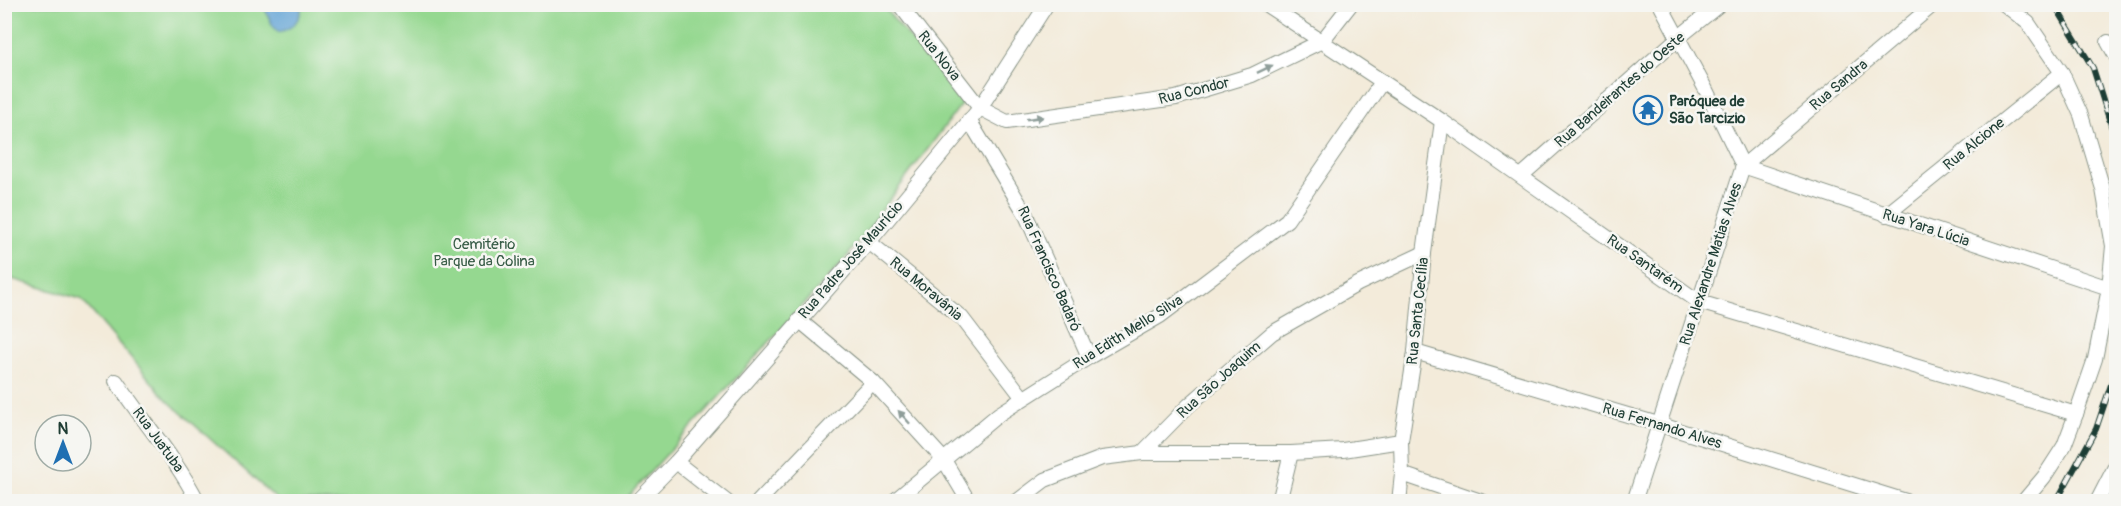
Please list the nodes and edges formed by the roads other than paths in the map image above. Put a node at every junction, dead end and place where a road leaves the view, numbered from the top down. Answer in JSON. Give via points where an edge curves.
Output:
{"nodes":[{"id":1,"x":899,"y":4,"type":"edge"},
{"id":2,"x":1047,"y":4,"type":"edge"},
{"id":3,"x":1265,"y":4,"type":"edge"},
{"id":4,"x":1351,"y":4,"type":"edge"},
{"id":5,"x":1660,"y":4,"type":"edge"},
{"id":6,"x":1720,"y":4,"type":"edge"},
{"id":7,"x":1934,"y":4,"type":"edge"},
{"id":8,"x":2004,"y":4,"type":"edge"},
{"id":9,"x":1678,"y":38,"type":"junction"},
{"id":10,"x":1322,"y":41,"type":"junction"},
{"id":11,"x":2108,"y":42,"type":"dead end"},
{"id":12,"x":2116,"y":56,"type":"edge"},
{"id":13,"x":2062,"y":73,"type":"junction"},
{"id":14,"x":1382,"y":82,"type":"junction"},
{"id":15,"x":980,"y":108,"type":"junction"},
{"id":16,"x":969,"y":120,"type":"junction"},
{"id":17,"x":1442,"y":121,"type":"junction"},
{"id":18,"x":1743,"y":166,"type":"junction"},
{"id":19,"x":1521,"y":176,"type":"junction"},
{"id":20,"x":1886,"y":215,"type":"junction"},
{"id":21,"x":869,"y":242,"type":"junction"},
{"id":22,"x":1424,"y":253,"type":"junction"},
{"id":23,"x":2109,"y":288,"type":"junction"},
{"id":24,"x":1699,"y":302,"type":"junction"},
{"id":25,"x":799,"y":320,"type":"junction"},
{"id":26,"x":1415,"y":352,"type":"junction"},
{"id":27,"x":1089,"y":357,"type":"junction"},
{"id":28,"x":116,"y":381,"type":"dead end"},
{"id":29,"x":873,"y":382,"type":"junction"},
{"id":30,"x":1023,"y":398,"type":"junction"},
{"id":31,"x":2076,"y":414,"type":"junction"},
{"id":32,"x":1658,"y":424,"type":"junction"},
{"id":33,"x":1401,"y":441,"type":"junction"},
{"id":34,"x":1142,"y":453,"type":"junction"},
{"id":35,"x":1291,"y":453,"type":"junction"},
{"id":36,"x":944,"y":460,"type":"junction"},
{"id":37,"x":676,"y":462,"type":"junction"},
{"id":38,"x":2116,"y":465,"type":"edge"},
{"id":39,"x":1402,"y":474,"type":"junction"},
{"id":40,"x":198,"y":501,"type":"edge"},
{"id":41,"x":637,"y":501,"type":"edge"},
{"id":42,"x":727,"y":501,"type":"edge"},
{"id":43,"x":758,"y":501,"type":"edge"},
{"id":44,"x":893,"y":501,"type":"edge"},
{"id":45,"x":969,"y":501,"type":"edge"},
{"id":46,"x":1016,"y":501,"type":"edge"},
{"id":47,"x":1279,"y":501,"type":"edge"},
{"id":48,"x":1399,"y":501,"type":"edge"},
{"id":49,"x":1484,"y":501,"type":"edge"},
{"id":50,"x":1634,"y":501,"type":"edge"},
{"id":51,"x":1909,"y":501,"type":"edge"},
{"id":52,"x":2023,"y":501,"type":"edge"},
{"id":53,"x":2097,"y":501,"type":"edge"}],
"edges":[{"from":1,"to":15,"type":"street","name":"Rua Nova"},
{"from":2,"to":15,"type":"street","name":"Rua Padre José Maurício"},
{"from":3,"to":10,"type":"street","name":"Rua Santarém"},
{"from":4,"to":10,"type":"street","name":"Rua Condor"},
{"from":5,"to":9,"type":"street","name":"Rua Alexandre Matias Alves"},
{"from":6,"to":9,"type":"street","name":"Rua Bandeirantes do Oeste"},
{"from":7,"to":18,"type":"street","name":"Rua Sandra"},
{"from":8,"to":13,"type":"street","via":[[2028,23]]},
{"from":9,"to":18,"type":"street","name":"Rua Alexandre Matias Alves"},
{"from":9,"to":19,"type":"street","name":"Rua Bandeirantes do Oeste"},
{"from":10,"to":14,"type":"street","name":"Rua Santarém"},
{"from":15,"to":10,"type":"street","name":"Rua Condor","one_way":true,"via":[[1007,122],[1176,98],[1252,75]]},
{"from":11,"to":12,"type":"street"},
{"from":13,"to":20,"type":"street","name":"Rua Alcione"},
{"from":13,"to":23,"type":"street","via":[[2081,115],[2103,189],[2114,246]]},
{"from":14,"to":17,"type":"street","name":"Rua Santarém"},
{"from":14,"to":27,"type":"street","name":"Rua Edith Mello Silva","via":[[1287,220],[1160,316]]},
{"from":15,"to":16,"type":"street","name":"Rua Padre José Maurício"},
{"from":16,"to":21,"type":"street","name":"Rua Padre José Maurício"},
{"from":16,"to":27,"type":"street","name":"Rua Francisco Badaró","via":[[1025,213]]},
{"from":17,"to":19,"type":"street","name":"Rua Santarém"},
{"from":17,"to":22,"type":"street","name":"Rua Santa Cecília"},
{"from":18,"to":20,"type":"street","name":"Rua Yara Lúcia"},
{"from":18,"to":24,"type":"street","name":"Rua Alexandre Matias Alves"},
{"from":19,"to":24,"type":"street","name":"Rua Santarém"},
{"from":20,"to":23,"type":"street","name":"Rua Yara Lúcia"},
{"from":21,"to":25,"type":"street","name":"Rua Padre José Maurício"},
{"from":21,"to":30,"type":"street","name":"Rua Moravânia","via":[[962,318]]},
{"from":22,"to":26,"type":"street","name":"Rua Santa Cecília"},
{"from":22,"to":34,"type":"street","name":"Rua São Joaquim","via":[[1358,284],[1272,333],[1189,405]]},
{"from":23,"to":31,"type":"street","via":[[2095,359]]},
{"from":24,"to":31,"type":"street","name":"Rua Santarém"},
{"from":24,"to":32,"type":"street","name":"Rua Alexandre Matias Alves"},
{"from":25,"to":29,"type":"street"},
{"from":25,"to":37,"type":"street","name":"Rua Padre José Maurício"},
{"from":26,"to":32,"type":"street","name":"Rua Fernando Alves"},
{"from":26,"to":33,"type":"street","name":"Rua Santa Cecília"},
{"from":27,"to":30,"type":"street","name":"Rua Edith Mello Silva"},
{"from":28,"to":40,"type":"street","name":"Rua Juatuba","via":[[186,478]]},
{"from":36,"to":29,"type":"street","one_way":true},
{"from":29,"to":43,"type":"street"},
{"from":30,"to":36,"type":"street","name":"Rua Edith Mello Silva"},
{"from":31,"to":52,"type":"street","via":[[2064,446]]},
{"from":32,"to":50,"type":"street","name":"Rua Alexandre Matias Alves"},
{"from":32,"to":51,"type":"street","name":"Rua Fernando Alves"},
{"from":33,"to":35,"type":"street"},
{"from":33,"to":39,"type":"street","name":"Rua Santa Cecília"},
{"from":34,"to":35,"type":"street"},
{"from":34,"to":46,"type":"street","via":[[1102,458],[1045,480]]},
{"from":35,"to":47,"type":"street"},
{"from":36,"to":44,"type":"street","name":"Rua Edith Mello Silva"},
{"from":36,"to":45,"type":"street"},
{"from":37,"to":41,"type":"street","name":"Rua Padre José Maurício"},
{"from":37,"to":42,"type":"street"},
{"from":38,"to":53,"type":"street"},
{"from":39,"to":48,"type":"street","name":"Rua Santa Cecília"},
{"from":39,"to":49,"type":"street"}]}
